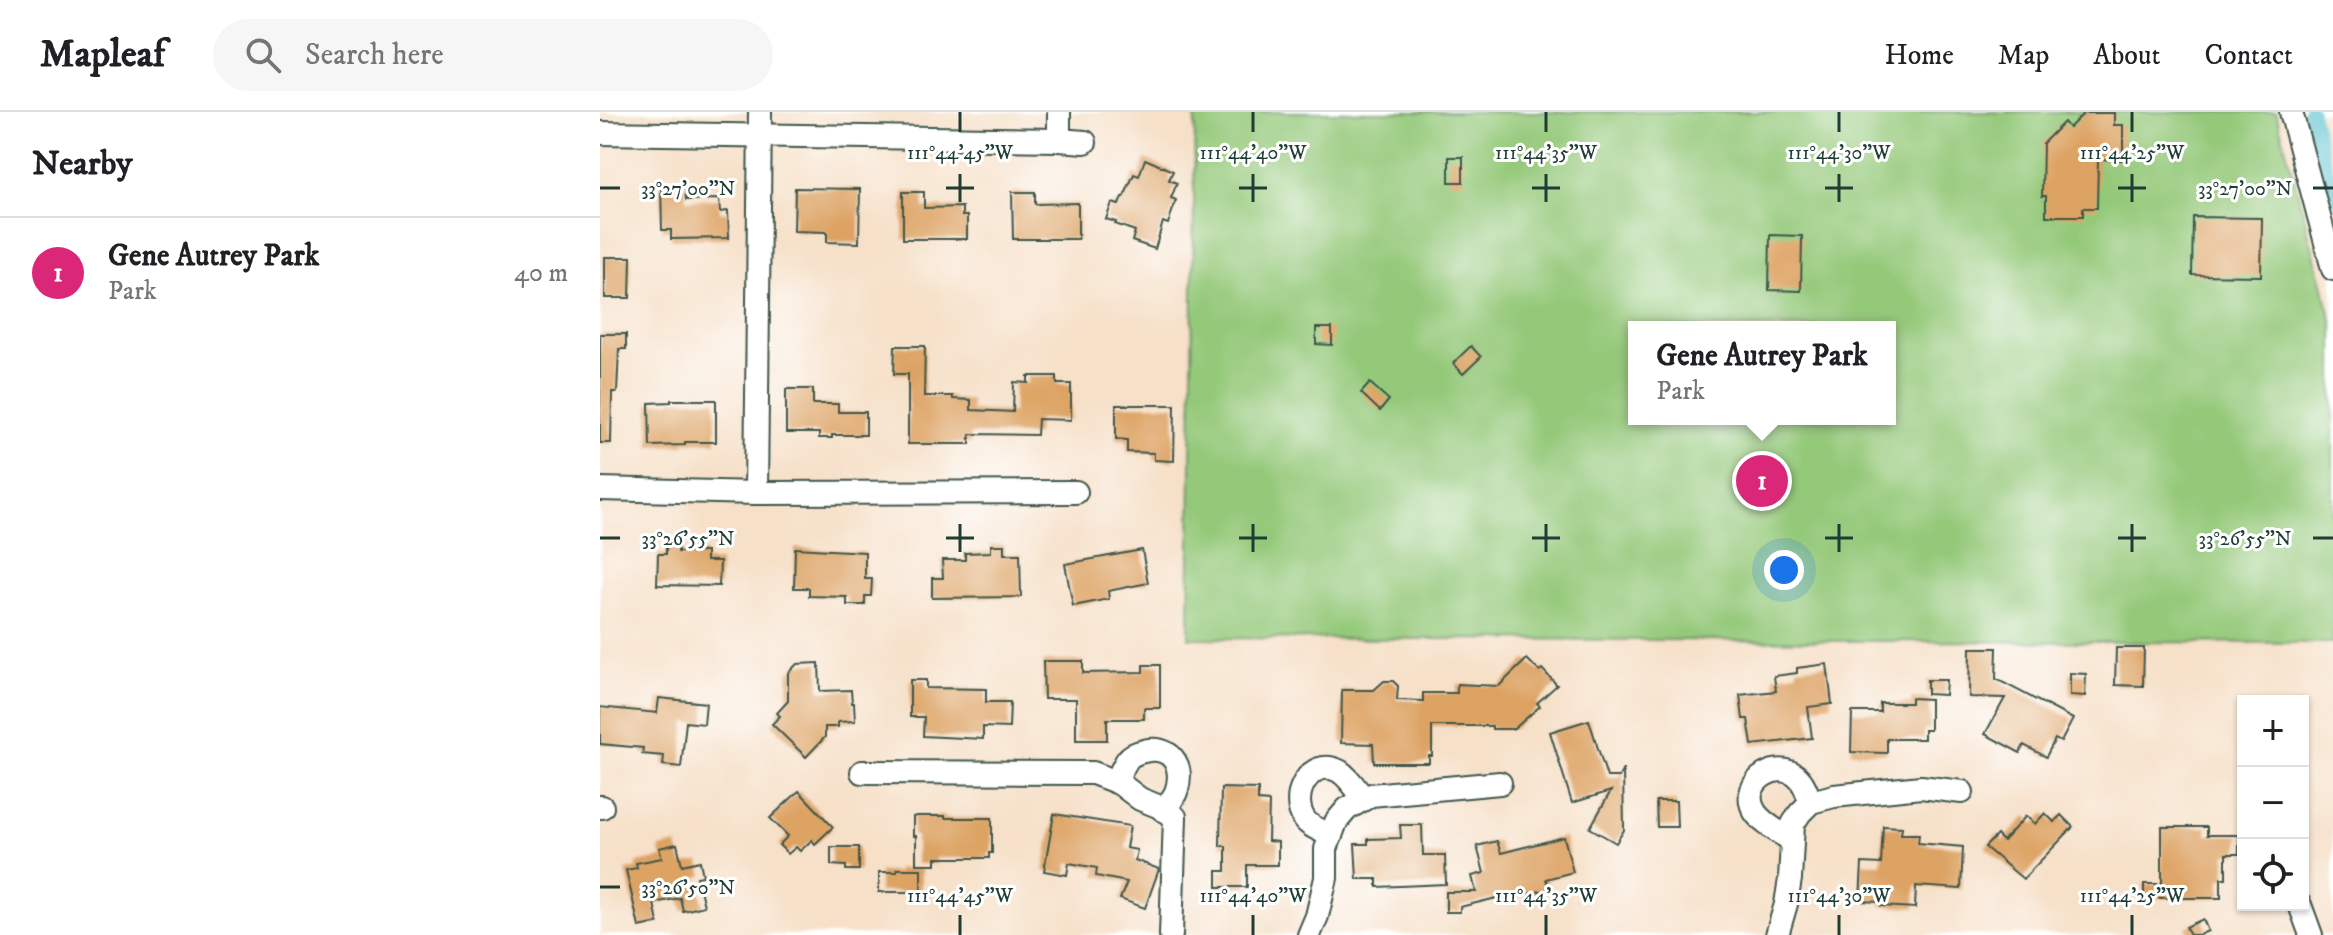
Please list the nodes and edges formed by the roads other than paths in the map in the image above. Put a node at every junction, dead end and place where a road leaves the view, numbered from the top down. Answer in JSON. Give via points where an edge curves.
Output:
{"nodes":[{"id":1,"x":760,"y":112,"type":"edge"},
{"id":2,"x":1059,"y":112,"type":"edge"},
{"id":3,"x":2291,"y":112,"type":"edge"},
{"id":4,"x":600,"y":133,"type":"edge"},
{"id":5,"x":760,"y":136,"type":"junction"},
{"id":6,"x":1059,"y":140,"type":"junction"},
{"id":7,"x":1085,"y":142,"type":"dead end"},
{"id":8,"x":2333,"y":269,"type":"edge"},
{"id":9,"x":600,"y":489,"type":"edge"},
{"id":10,"x":1076,"y":492,"type":"dead end"},
{"id":11,"x":756,"y":493,"type":"junction"},
{"id":12,"x":862,"y":772,"type":"dead end"},
{"id":13,"x":1116,"y":782,"type":"junction"},
{"id":14,"x":1500,"y":783,"type":"dead end"},
{"id":15,"x":1962,"y":792,"type":"dead end"},
{"id":16,"x":1364,"y":799,"type":"junction"},
{"id":17,"x":1811,"y":802,"type":"junction"},
{"id":18,"x":1163,"y":810,"type":"junction"},
{"id":19,"x":1331,"y":836,"type":"junction"},
{"id":20,"x":1791,"y":840,"type":"junction"},
{"id":21,"x":2302,"y":911,"type":"edge"},
{"id":22,"x":1171,"y":935,"type":"edge"},
{"id":23,"x":1309,"y":935,"type":"edge"},
{"id":24,"x":1777,"y":935,"type":"edge"},
{"id":25,"x":2311,"y":935,"type":"edge"}],
"edges":[{"from":1,"to":5,"type":"street"},
{"from":2,"to":6,"type":"street"},
{"from":3,"to":8,"type":"street"},
{"from":4,"to":5,"type":"street"},
{"from":5,"to":6,"type":"street"},
{"from":5,"to":11,"type":"street"},
{"from":6,"to":7,"type":"street"},
{"from":9,"to":11,"type":"street"},
{"from":10,"to":11,"type":"street"},
{"from":12,"to":13,"type":"street","via":[[1093,773]]},
{"from":13,"to":18,"type":"street"},
{"from":13,"to":18,"type":"street","via":[[1128,758],[1137,753],[1159,749],[1170,754],[1177,764],[1177,790]]},
{"from":14,"to":16,"type":"street"},
{"from":15,"to":17,"type":"street","via":[[1921,787]]},
{"from":16,"to":19,"type":"street","via":[[1347,809]]},
{"from":16,"to":19,"type":"street","via":[[1341,772],[1330,768],[1315,770],[1304,780],[1301,813],[1306,822]]},
{"from":17,"to":20,"type":"street","via":[[1793,824]]},
{"from":17,"to":20,"type":"street","via":[[1793,773],[1767,772],[1756,782],[1751,804],[1757,816]]},
{"from":18,"to":22,"type":"street","via":[[1175,817]]},
{"from":19,"to":23,"type":"street","via":[[1326,878]]},
{"from":20,"to":24,"type":"street","via":[[1790,879]]},
{"from":21,"to":25,"type":"street"}]}
